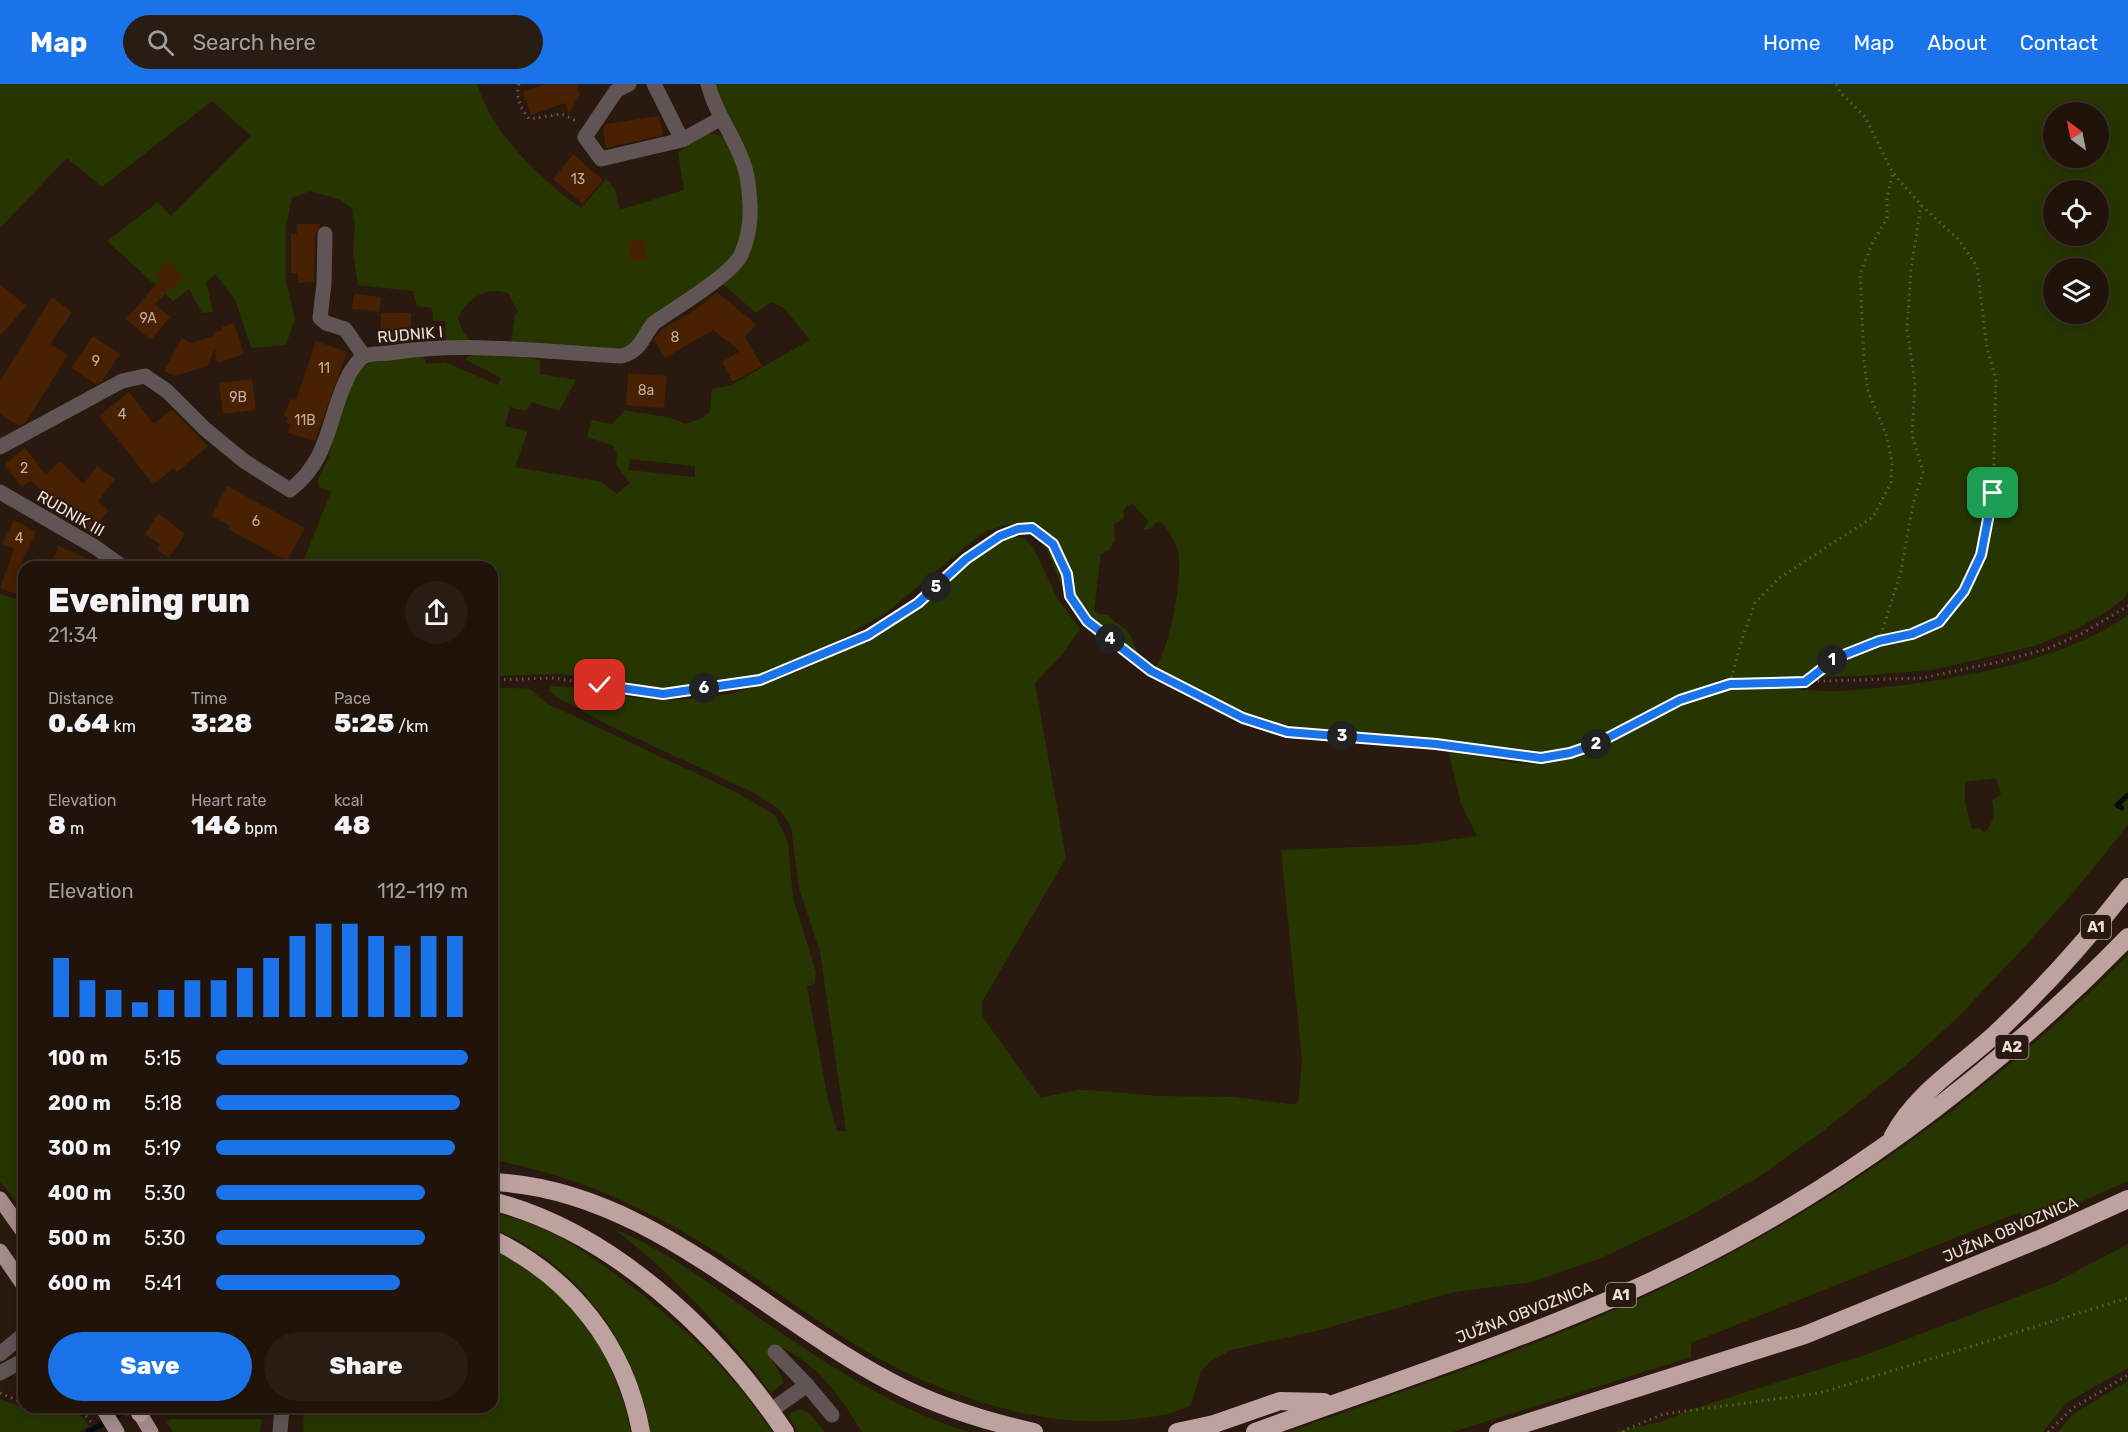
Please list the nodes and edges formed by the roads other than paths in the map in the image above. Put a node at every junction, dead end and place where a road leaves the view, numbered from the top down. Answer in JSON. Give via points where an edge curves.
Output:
{"nodes":[{"id":1,"x":629,"y":84,"type":"edge"},
{"id":2,"x":654,"y":84,"type":"edge"},
{"id":3,"x":708,"y":84,"type":"edge"},
{"id":4,"x":720,"y":119,"type":"junction"},
{"id":5,"x":682,"y":140,"type":"junction"},
{"id":6,"x":325,"y":234,"type":"dead end"},
{"id":7,"x":363,"y":357,"type":"junction"},
{"id":8,"x":0,"y":447,"type":"edge"},
{"id":9,"x":0,"y":492,"type":"edge"},
{"id":10,"x":115,"y":561,"type":"edge"},
{"id":11,"x":2128,"y":887,"type":"edge"},
{"id":12,"x":2128,"y":937,"type":"edge"},
{"id":13,"x":1887,"y":1145,"type":"junction"},
{"id":14,"x":498,"y":1183,"type":"edge"},
{"id":15,"x":0,"y":1199,"type":"edge"},
{"id":16,"x":2128,"y":1199,"type":"edge"},
{"id":17,"x":498,"y":1203,"type":"edge"},
{"id":18,"x":18,"y":1224,"type":"edge"},
{"id":19,"x":498,"y":1242,"type":"edge"},
{"id":20,"x":0,"y":1251,"type":"edge"},
{"id":21,"x":18,"y":1277,"type":"edge"},
{"id":22,"x":18,"y":1339,"type":"edge"},
{"id":23,"x":775,"y":1352,"type":"dead end"},
{"id":24,"x":0,"y":1354,"type":"edge"},
{"id":25,"x":18,"y":1363,"type":"edge"},
{"id":26,"x":0,"y":1373,"type":"edge"},
{"id":27,"x":807,"y":1385,"type":"junction"},
{"id":28,"x":1335,"y":1403,"type":"junction"},
{"id":29,"x":770,"y":1412,"type":"junction"},
{"id":30,"x":140,"y":1413,"type":"edge"},
{"id":31,"x":282,"y":1413,"type":"edge"},
{"id":32,"x":832,"y":1415,"type":"dead end"},
{"id":33,"x":151,"y":1432,"type":"edge"},
{"id":34,"x":280,"y":1432,"type":"edge"},
{"id":35,"x":641,"y":1432,"type":"edge"},
{"id":36,"x":785,"y":1432,"type":"edge"},
{"id":37,"x":1034,"y":1432,"type":"edge"},
{"id":38,"x":1178,"y":1432,"type":"edge"},
{"id":39,"x":1254,"y":1432,"type":"edge"},
{"id":40,"x":1498,"y":1432,"type":"edge"}],
"edges":[{"from":1,"to":5,"type":"street","via":[[616,91],[585,137],[601,159]]},
{"from":2,"to":5,"type":"street"},
{"from":3,"to":4,"type":"street","name":"RUDNIK I"},
{"from":4,"to":5,"type":"street"},
{"from":4,"to":7,"type":"street","name":"RUDNIK I","via":[[742,160],[749,187],[748,236],[740,257],[728,270],[654,323],[633,352],[622,356],[486,348],[416,349]]},
{"from":6,"to":7,"type":"street","via":[[320,318],[345,329]]},
{"from":7,"to":8,"type":"street","name":"RUDNIK I","via":[[344,385],[315,465],[290,490],[244,461],[145,376],[122,381]]},
{"from":9,"to":10,"type":"street","name":"RUDNIK III"},
{"from":11,"to":13,"type":"highway","number":"A1","via":[[2040,990],[1927,1091]]},
{"from":12,"to":13,"type":"highway","number":"A2","via":[[2021,1039]]},
{"from":13,"to":28,"type":"highway","name":"JUŽNA OBVOZNICA","number":"A1","via":[[1781,1212],[1632,1290],[1497,1345]]},
{"from":14,"to":37,"type":"highway","via":[[537,1186],[629,1219],[674,1243],[889,1382],[960,1412]]},
{"from":15,"to":18,"type":"main road"},
{"from":16,"to":40,"type":"highway","name":"JUŽNA OBVOZNICA","via":[[1805,1335]]},
{"from":17,"to":29,"type":"highway","via":[[559,1225],[620,1262],[658,1291],[708,1337]]},
{"from":19,"to":35,"type":"highway","via":[[552,1275],[597,1325],[628,1383]]},
{"from":20,"to":21,"type":"main road"},
{"from":22,"to":24,"type":"street"},
{"from":23,"to":27,"type":"street"},
{"from":25,"to":26,"type":"street"},
{"from":27,"to":29,"type":"street"},
{"from":27,"to":32,"type":"street"},
{"from":28,"to":38,"type":"highway","via":[[1280,1401]]},
{"from":28,"to":39,"type":"highway","name":"JUŽNA OBVOZNICA","number":"A1"},
{"from":29,"to":36,"type":"highway"},
{"from":30,"to":33,"type":"main road"},
{"from":31,"to":34,"type":"street"}]}
